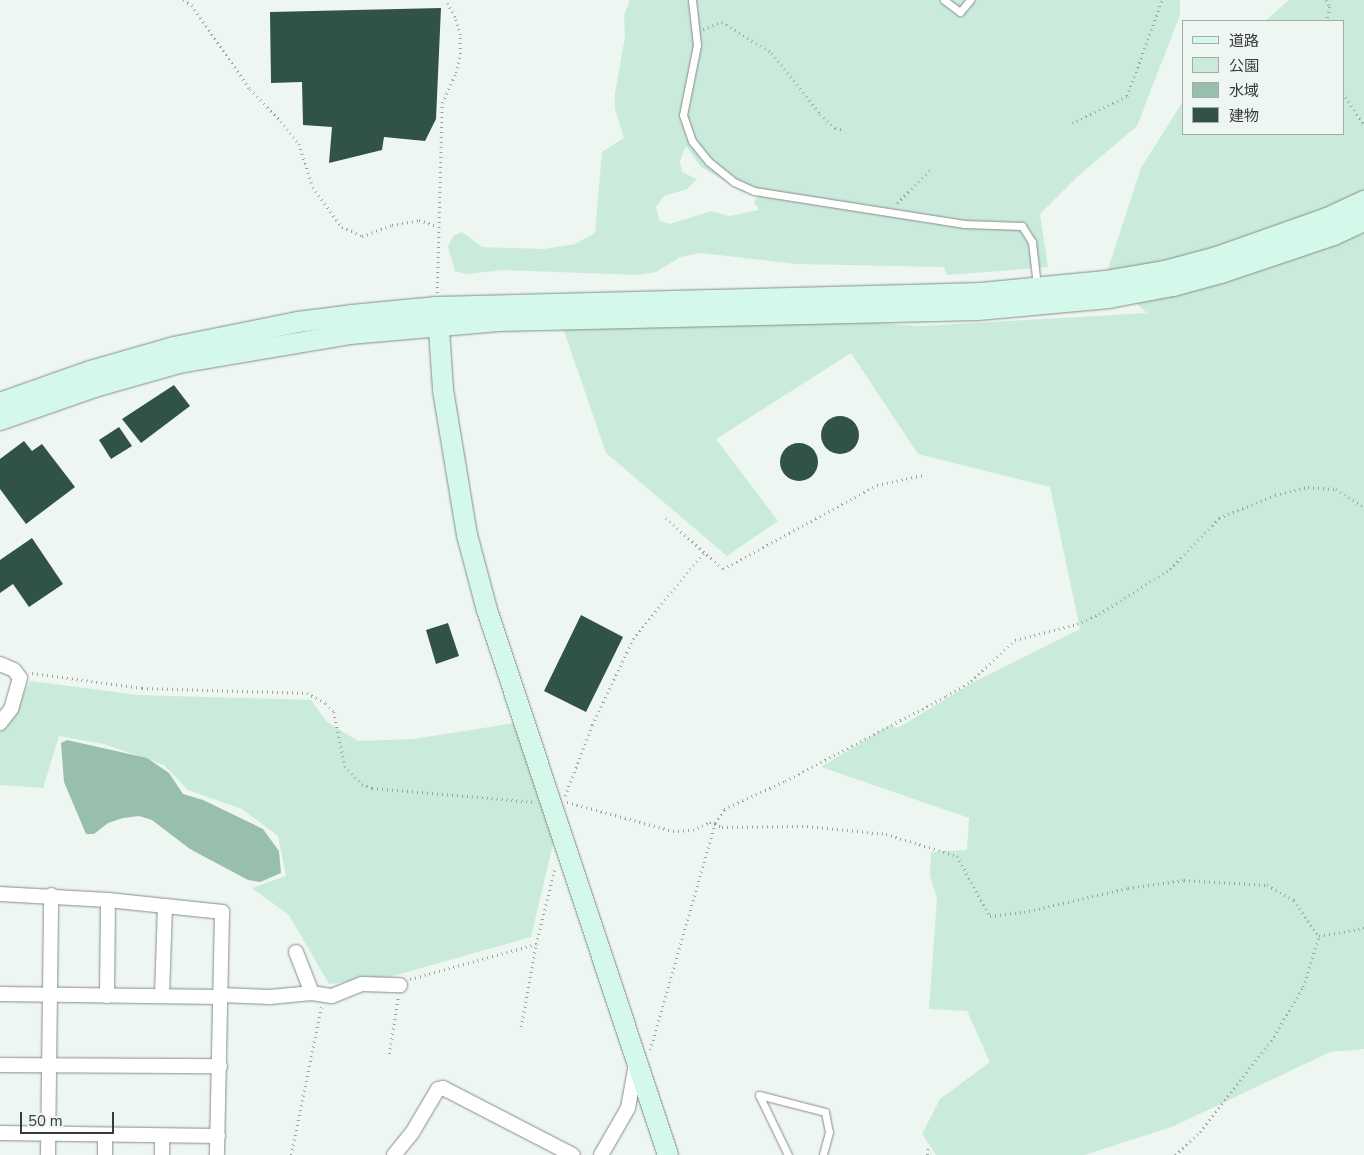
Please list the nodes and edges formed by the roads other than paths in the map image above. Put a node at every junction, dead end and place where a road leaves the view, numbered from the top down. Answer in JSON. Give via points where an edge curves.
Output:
{"nodes":[{"id":1,"x":692,"y":0,"type":"edge"},
{"id":2,"x":944,"y":0,"type":"edge"},
{"id":3,"x":970,"y":0,"type":"edge"},
{"id":4,"x":1364,"y":201,"type":"edge"},
{"id":5,"x":1364,"y":221,"type":"edge"},
{"id":6,"x":1037,"y":289,"type":"junction"},
{"id":7,"x":438,"y":316,"type":"junction"},
{"id":8,"x":0,"y":403,"type":"edge"},
{"id":9,"x":0,"y":420,"type":"edge"},
{"id":10,"x":0,"y":664,"type":"edge"},
{"id":11,"x":0,"y":723,"type":"edge"},
{"id":12,"x":0,"y":894,"type":"edge"},
{"id":13,"x":51,"y":895,"type":"junction"},
{"id":14,"x":108,"y":900,"type":"junction"},
{"id":15,"x":165,"y":906,"type":"junction"},
{"id":16,"x":296,"y":952,"type":"dead end"},
{"id":17,"x":400,"y":985,"type":"road end"},
{"id":18,"x":0,"y":994,"type":"edge"},
{"id":19,"x":318,"y":994,"type":"junction"},
{"id":20,"x":50,"y":995,"type":"junction"},
{"id":21,"x":107,"y":996,"type":"junction"},
{"id":22,"x":162,"y":996,"type":"junction"},
{"id":23,"x":220,"y":996,"type":"junction"},
{"id":24,"x":642,"y":1059,"type":"junction"},
{"id":25,"x":0,"y":1065,"type":"edge"},
{"id":26,"x":49,"y":1065,"type":"junction"},
{"id":27,"x":220,"y":1066,"type":"junction"},
{"id":28,"x":0,"y":1134,"type":"edge"},
{"id":29,"x":48,"y":1134,"type":"junction"},
{"id":30,"x":105,"y":1135,"type":"junction"},
{"id":31,"x":162,"y":1136,"type":"junction"},
{"id":32,"x":218,"y":1136,"type":"junction"},
{"id":33,"x":48,"y":1155,"type":"edge"},
{"id":34,"x":105,"y":1155,"type":"edge"},
{"id":35,"x":162,"y":1155,"type":"edge"},
{"id":36,"x":218,"y":1155,"type":"edge"},
{"id":37,"x":394,"y":1155,"type":"edge"},
{"id":38,"x":573,"y":1155,"type":"edge"},
{"id":39,"x":601,"y":1155,"type":"edge"},
{"id":40,"x":668,"y":1155,"type":"edge"},
{"id":41,"x":788,"y":1155,"type":"edge"},
{"id":42,"x":823,"y":1155,"type":"edge"}],
"edges":[{"from":1,"to":6,"type":"lane","via":[[697,32],[683,114],[692,141],[708,161],[734,182],[754,190],[964,224],[1026,228],[1034,250]]},
{"from":2,"to":3,"type":"lane","via":[[960,12]]},
{"from":4,"to":6,"type":"street","via":[[1327,218],[1217,257],[1165,271]]},
{"from":5,"to":7,"type":"street","via":[[1271,258],[1172,286],[1037,307],[498,321]]},
{"from":6,"to":7,"type":"street"},
{"from":7,"to":8,"type":"street","via":[[298,322],[174,347],[90,371]]},
{"from":7,"to":9,"type":"street","via":[[178,363],[85,390]]},
{"from":7,"to":24,"type":"street","via":[[444,400],[467,535],[487,610],[557,802]]},
{"from":10,"to":11,"type":"street","via":[[14,670],[20,678],[15,700]]},
{"from":12,"to":13,"type":"street"},
{"from":13,"to":14,"type":"street"},
{"from":13,"to":20,"type":"street"},
{"from":14,"to":15,"type":"street"},
{"from":14,"to":21,"type":"street"},
{"from":15,"to":22,"type":"street"},
{"from":15,"to":23,"type":"street","via":[[222,912]]},
{"from":16,"to":19,"type":"street"},
{"from":17,"to":19,"type":"street","via":[[362,984],[332,996]]},
{"from":18,"to":20,"type":"street"},
{"from":19,"to":23,"type":"street"},
{"from":20,"to":21,"type":"street"},
{"from":20,"to":26,"type":"street"},
{"from":21,"to":22,"type":"street"},
{"from":22,"to":23,"type":"street"},
{"from":23,"to":27,"type":"street"},
{"from":24,"to":39,"type":"street","via":[[628,1108]]},
{"from":24,"to":40,"type":"street"},
{"from":25,"to":26,"type":"street"},
{"from":26,"to":27,"type":"street"},
{"from":26,"to":29,"type":"street"},
{"from":27,"to":32,"type":"street"},
{"from":28,"to":29,"type":"street"},
{"from":29,"to":30,"type":"street"},
{"from":29,"to":33,"type":"street"},
{"from":30,"to":31,"type":"street"},
{"from":30,"to":34,"type":"street"},
{"from":31,"to":32,"type":"street"},
{"from":31,"to":35,"type":"street"},
{"from":32,"to":36,"type":"street"},
{"from":37,"to":38,"type":"street","via":[[412,1133],[438,1089],[443,1088]]},
{"from":41,"to":42,"type":"lane","via":[[759,1095],[826,1112],[829,1132]]}]}
